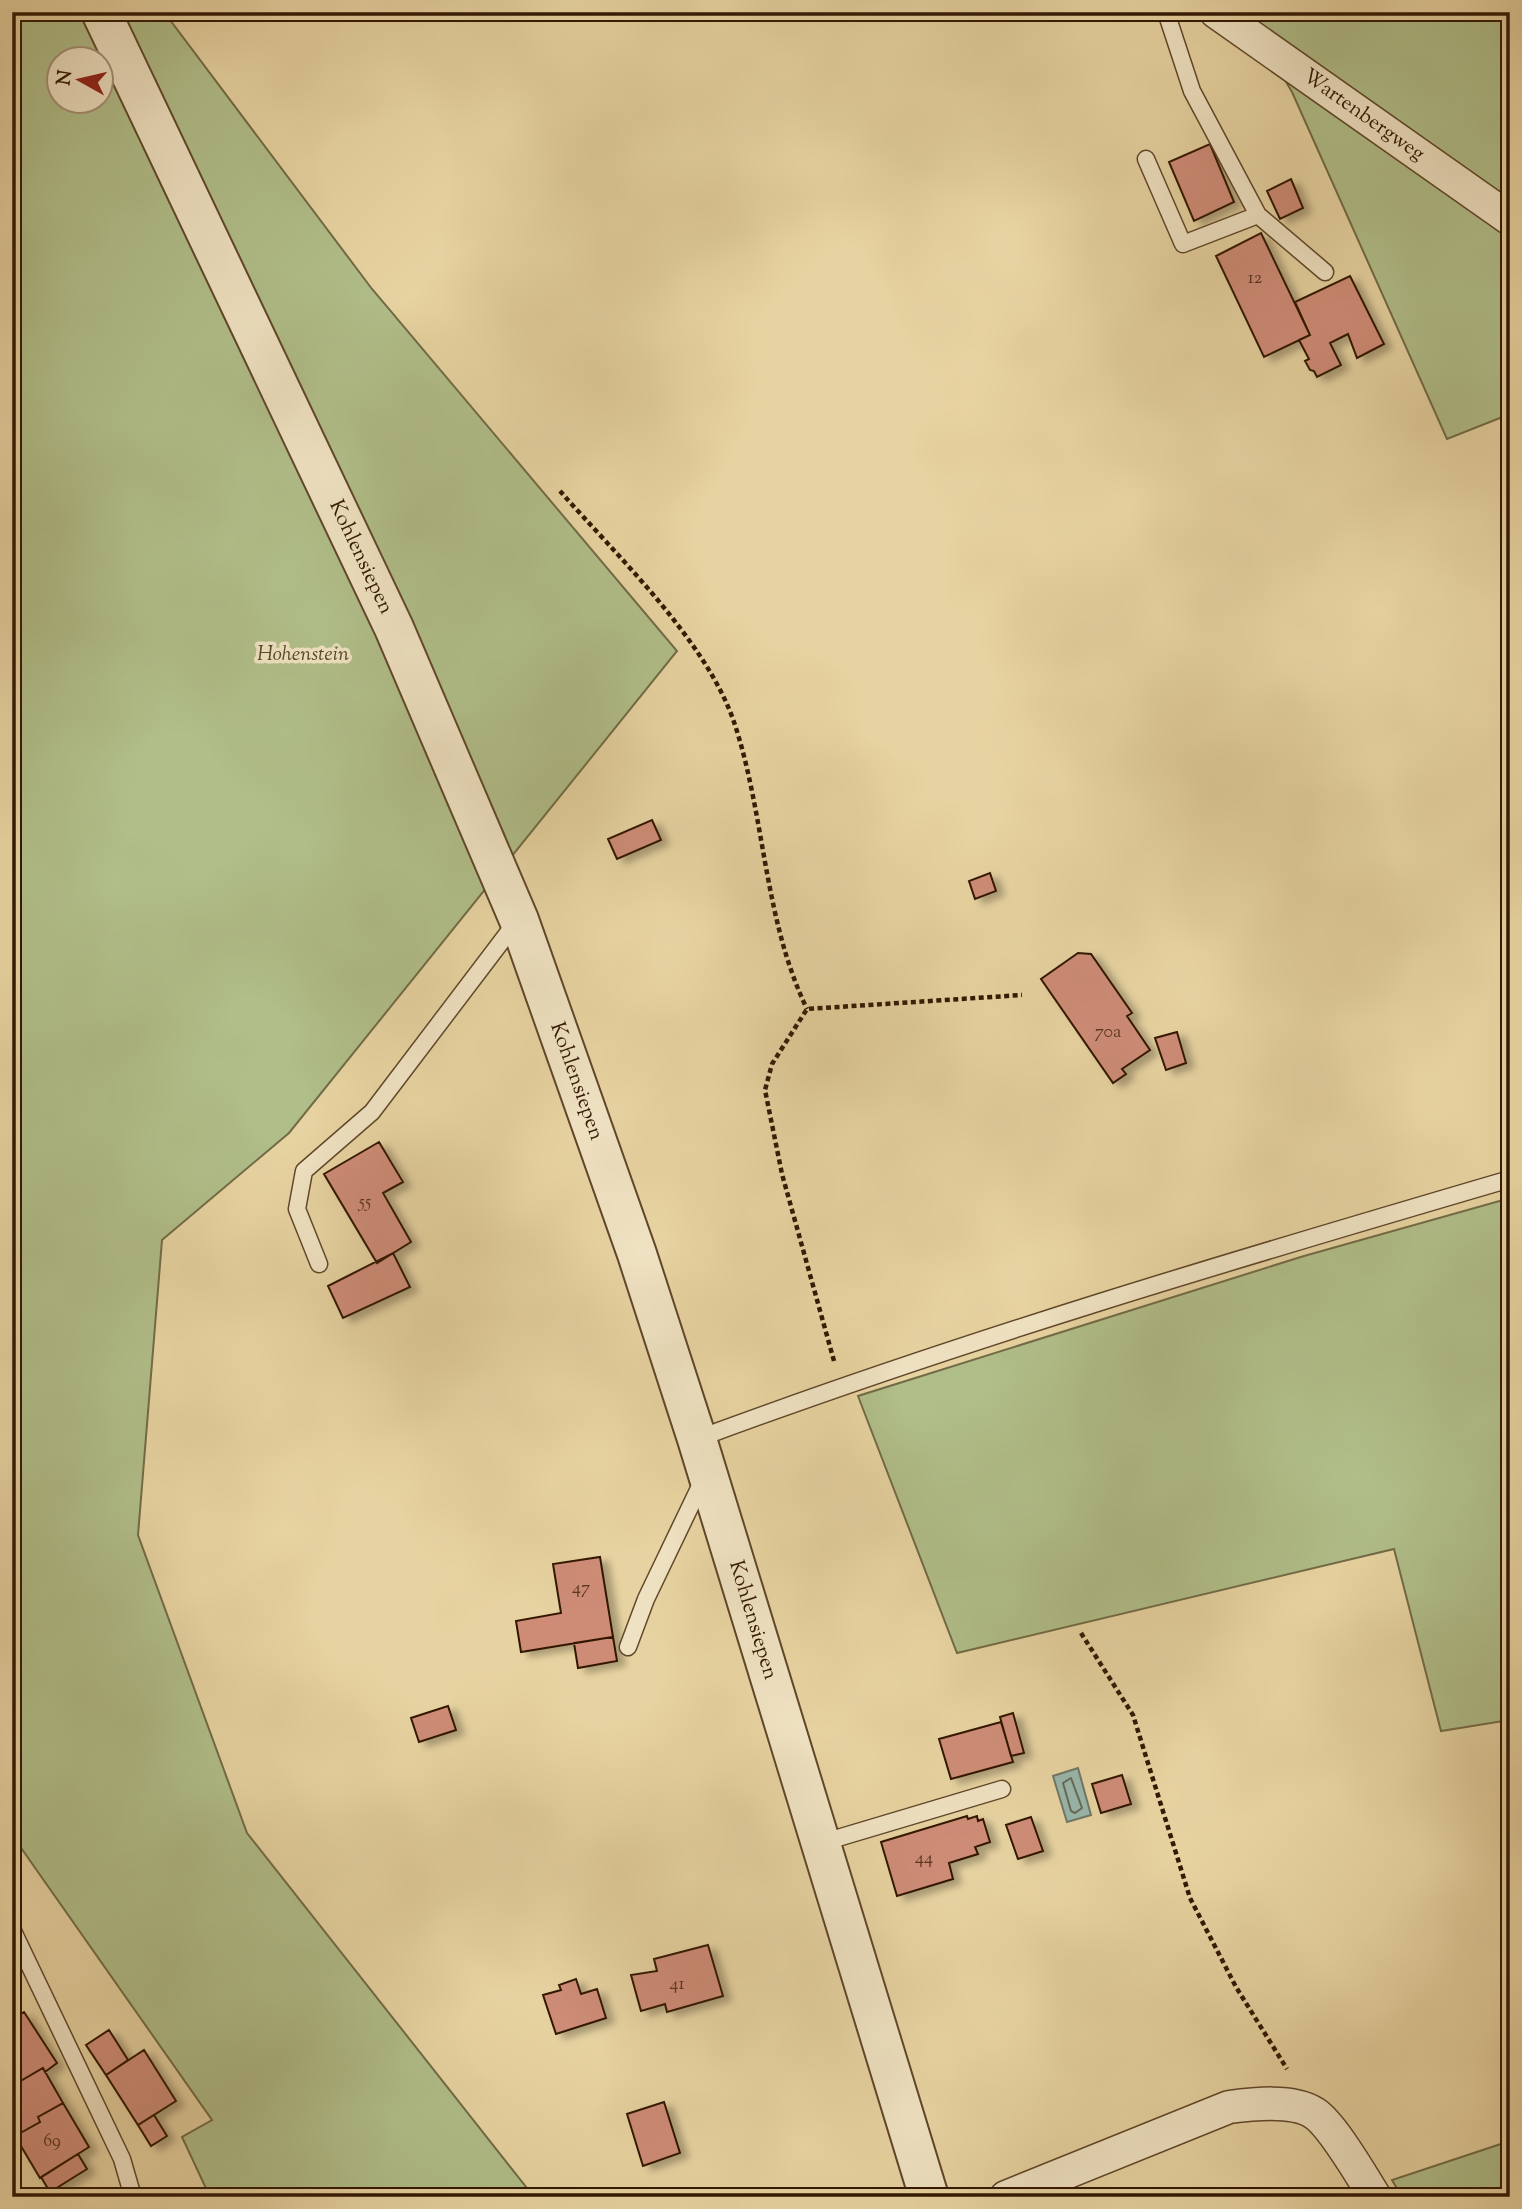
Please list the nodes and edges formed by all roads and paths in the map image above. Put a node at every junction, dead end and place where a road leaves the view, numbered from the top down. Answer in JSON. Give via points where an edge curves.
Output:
{"nodes":[{"id":1,"x":101,"y":12,"type":"edge"},
{"id":2,"x":1166,"y":12,"type":"edge"},
{"id":3,"x":1216,"y":12,"type":"edge"},
{"id":4,"x":1146,"y":159,"type":"dead end"},
{"id":5,"x":1258,"y":215,"type":"junction"},
{"id":6,"x":1510,"y":219,"type":"edge"},
{"id":7,"x":1325,"y":272,"type":"dead end"},
{"id":8,"x":560,"y":491,"type":"dead end"},
{"id":9,"x":519,"y":919,"type":"junction"},
{"id":10,"x":1022,"y":995,"type":"dead end"},
{"id":11,"x":807,"y":1009,"type":"junction"},
{"id":12,"x":1510,"y":1179,"type":"edge"},
{"id":13,"x":319,"y":1264,"type":"dead end"},
{"id":14,"x":841,"y":1385,"type":"junction"},
{"id":15,"x":702,"y":1455,"type":"junction"},
{"id":16,"x":1081,"y":1633,"type":"dead end"},
{"id":17,"x":628,"y":1647,"type":"dead end"},
{"id":18,"x":1002,"y":1789,"type":"dead end"},
{"id":19,"x":821,"y":1843,"type":"junction"},
{"id":20,"x":12,"y":1929,"type":"edge"},
{"id":21,"x":1314,"y":2113,"type":"junction"},
{"id":22,"x":133,"y":2197,"type":"edge"},
{"id":23,"x":929,"y":2197,"type":"edge"},
{"id":24,"x":1006,"y":2197,"type":"edge"},
{"id":25,"x":1375,"y":2197,"type":"edge"}],
"edges":[{"from":1,"to":9,"type":"street","name":"Kohlensiepen","via":[[394,628]]},
{"from":2,"to":5,"type":"lane","via":[[1192,91]]},
{"from":3,"to":6,"type":"street","name":"Wartenbergweg"},
{"from":4,"to":5,"type":"lane","via":[[1183,244]]},
{"from":5,"to":7,"type":"lane"},
{"from":8,"to":11,"type":"path","via":[[675,623],[708,671],[734,722],[789,972]]},
{"from":9,"to":13,"type":"lane","via":[[372,1112],[303,1171],[297,1209]]},
{"from":9,"to":15,"type":"street","name":"Kohlensiepen"},
{"from":10,"to":11,"type":"path"},
{"from":11,"to":14,"type":"path","via":[[772,1064],[765,1090],[782,1174]]},
{"from":12,"to":14,"type":"lane"},
{"from":14,"to":15,"type":"lane"},
{"from":15,"to":17,"type":"lane"},
{"from":15,"to":19,"type":"street","name":"Kohlensiepen"},
{"from":16,"to":21,"type":"path","via":[[1133,1715],[1190,1898],[1236,1987]]},
{"from":18,"to":19,"type":"lane"},
{"from":19,"to":23,"type":"street","name":"Kohlensiepen"},
{"from":20,"to":22,"type":"lane","via":[[121,2159]]},
{"from":21,"to":24,"type":"street","via":[[1268,2102],[1229,2107]]},
{"from":21,"to":25,"type":"street","via":[[1350,2155]]}]}
